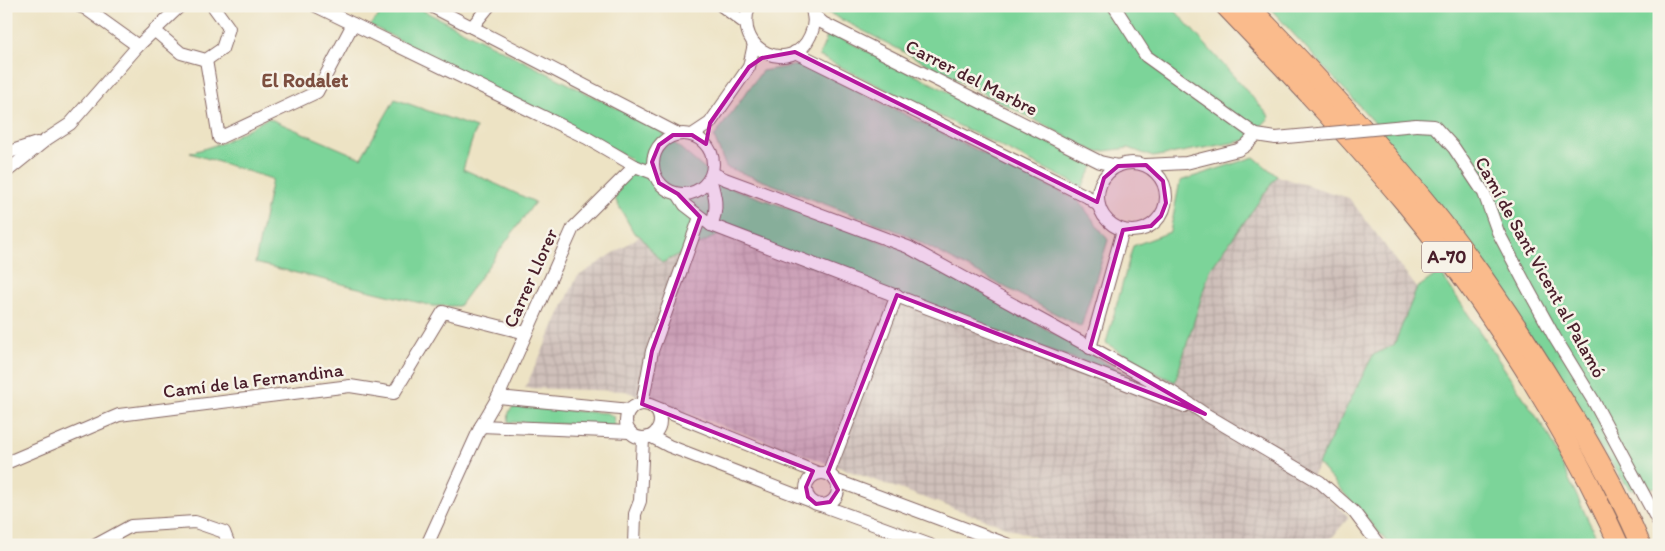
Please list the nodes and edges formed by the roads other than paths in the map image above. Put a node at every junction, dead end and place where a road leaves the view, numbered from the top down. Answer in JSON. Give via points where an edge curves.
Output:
{"nodes":[{"id":1,"x":79,"y":6,"type":"edge"},
{"id":2,"x":160,"y":6,"type":"edge"},
{"id":3,"x":213,"y":6,"type":"edge"},
{"id":4,"x":316,"y":6,"type":"edge"},
{"id":5,"x":432,"y":6,"type":"edge"},
{"id":6,"x":489,"y":6,"type":"edge"},
{"id":7,"x":722,"y":6,"type":"edge"},
{"id":8,"x":749,"y":6,"type":"edge"},
{"id":9,"x":1114,"y":6,"type":"edge"},
{"id":10,"x":1225,"y":6,"type":"edge"},
{"id":11,"x":1249,"y":6,"type":"edge"},
{"id":12,"x":175,"y":10,"type":"edge"},
{"id":13,"x":812,"y":10,"type":"edge"},
{"id":14,"x":745,"y":23,"type":"junction"},
{"id":15,"x":353,"y":24,"type":"junction"},
{"id":16,"x":472,"y":27,"type":"junction"},
{"id":17,"x":154,"y":30,"type":"junction"},
{"id":18,"x":754,"y":44,"type":"junction"},
{"id":19,"x":138,"y":46,"type":"junction"},
{"id":20,"x":795,"y":52,"type":"junction"},
{"id":21,"x":770,"y":55,"type":"junction"},
{"id":22,"x":206,"y":60,"type":"junction"},
{"id":23,"x":749,"y":67,"type":"junction"},
{"id":24,"x":710,"y":123,"type":"junction"},
{"id":25,"x":678,"y":134,"type":"junction"},
{"id":26,"x":692,"y":135,"type":"junction"},
{"id":27,"x":1256,"y":135,"type":"junction"},
{"id":28,"x":47,"y":139,"type":"junction"},
{"id":29,"x":708,"y":147,"type":"junction"},
{"id":30,"x":6,"y":153,"type":"edge"},
{"id":31,"x":1186,"y":163,"type":"junction"},
{"id":32,"x":1146,"y":165,"type":"junction"},
{"id":33,"x":635,"y":166,"type":"junction"},
{"id":34,"x":1118,"y":166,"type":"junction"},
{"id":35,"x":6,"y":172,"type":"edge"},
{"id":36,"x":654,"y":173,"type":"junction"},
{"id":37,"x":711,"y":175,"type":"junction"},
{"id":38,"x":1165,"y":188,"type":"junction"},
{"id":39,"x":678,"y":194,"type":"junction"},
{"id":40,"x":1099,"y":206,"type":"junction"},
{"id":41,"x":700,"y":217,"type":"junction"},
{"id":42,"x":711,"y":225,"type":"junction"},
{"id":43,"x":1123,"y":230,"type":"junction"},
{"id":44,"x":897,"y":295,"type":"junction"},
{"id":45,"x":526,"y":333,"type":"junction"},
{"id":46,"x":1090,"y":348,"type":"junction"},
{"id":47,"x":498,"y":397,"type":"junction"},
{"id":48,"x":646,"y":404,"type":"junction"},
{"id":49,"x":630,"y":410,"type":"junction"},
{"id":50,"x":1204,"y":414,"type":"junction"},
{"id":51,"x":481,"y":426,"type":"junction"},
{"id":52,"x":630,"y":432,"type":"junction"},
{"id":53,"x":647,"y":438,"type":"junction"},
{"id":54,"x":6,"y":463,"type":"edge"},
{"id":55,"x":827,"y":475,"type":"junction"},
{"id":56,"x":816,"y":503,"type":"junction"},
{"id":57,"x":1659,"y":523,"type":"edge"},
{"id":58,"x":96,"y":545,"type":"edge"},
{"id":59,"x":229,"y":545,"type":"edge"},
{"id":60,"x":426,"y":545,"type":"edge"},
{"id":61,"x":634,"y":545,"type":"edge"},
{"id":62,"x":930,"y":545,"type":"edge"},
{"id":63,"x":1009,"y":545,"type":"edge"},
{"id":64,"x":1379,"y":545,"type":"edge"},
{"id":65,"x":1619,"y":545,"type":"edge"},
{"id":66,"x":1640,"y":545,"type":"edge"}],
"edges":[{"from":1,"to":19,"type":"street"},
{"from":2,"to":12,"type":"street"},
{"from":3,"to":22,"type":"street","via":[[229,28],[222,49]]},
{"from":4,"to":15,"type":"street"},
{"from":5,"to":16,"type":"street"},
{"from":6,"to":16,"type":"street"},
{"from":7,"to":14,"type":"street"},
{"from":8,"to":14,"type":"street"},
{"from":9,"to":27,"type":"street","name":"Camí de Sant Vicent al Palamó","via":[[1146,56]]},
{"from":10,"to":65,"type":"highway","number":"A-70","via":[[1369,161],[1467,284],[1552,416]]},
{"from":11,"to":66,"type":"highway","number":"A-70","via":[[1343,105],[1432,209],[1479,272],[1524,336],[1582,431]]},
{"from":12,"to":17,"type":"street"},
{"from":13,"to":20,"type":"street","via":[[814,23],[809,40]]},
{"from":13,"to":34,"type":"street","name":"Carrer del Marbre","via":[[823,23],[1100,162]]},
{"from":14,"to":18,"type":"street"},
{"from":15,"to":22,"type":"street","via":[[317,92],[219,138]]},
{"from":15,"to":33,"type":"street","via":[[587,138]]},
{"from":16,"to":25,"type":"street"},
{"from":17,"to":19,"type":"street"},
{"from":17,"to":22,"type":"street","via":[[181,52]]},
{"from":18,"to":21,"type":"street"},
{"from":18,"to":23,"type":"street"},
{"from":19,"to":28,"type":"street","via":[[70,124]]},
{"from":20,"to":21,"type":"street"},
{"from":20,"to":40,"type":"street","via":[[1088,197]]},
{"from":21,"to":23,"type":"street"},
{"from":23,"to":24,"type":"street"},
{"from":24,"to":26,"type":"street"},
{"from":24,"to":29,"type":"street"},
{"from":25,"to":26,"type":"street"},
{"from":25,"to":36,"type":"street","via":[[659,145],[652,162]]},
{"from":26,"to":29,"type":"street"},
{"from":27,"to":31,"type":"street","via":[[1238,150]]},
{"from":27,"to":57,"type":"street","name":"Camí de Sant Vicent al Palamó","bridge":true,"via":[[1276,138],[1434,126],[1454,148],[1484,193],[1498,232],[1519,273],[1593,400]]},
{"from":28,"to":30,"type":"street"},
{"from":28,"to":35,"type":"street"},
{"from":29,"to":37,"type":"street","via":[[712,157]]},
{"from":31,"to":32,"type":"street"},
{"from":31,"to":38,"type":"street","via":[[1179,166]]},
{"from":32,"to":34,"type":"street","via":[[1127,163]]},
{"from":32,"to":38,"type":"street","via":[[1158,174]]},
{"from":33,"to":36,"type":"street"},
{"from":33,"to":45,"type":"street","name":"Carrer Llorer","via":[[573,228]]},
{"from":34,"to":40,"type":"street","via":[[1104,178],[1098,196]]},
{"from":36,"to":39,"type":"street","via":[[659,182]]},
{"from":37,"to":39,"type":"street","via":[[703,187],[692,193]]},
{"from":37,"to":42,"type":"street","via":[[717,203]]},
{"from":37,"to":46,"type":"street","via":[[908,247]]},
{"from":38,"to":43,"type":"street","via":[[1166,203],[1161,216],[1151,226],[1137,231]]},
{"from":39,"to":41,"type":"street","via":[[685,205]]},
{"from":40,"to":43,"type":"street","via":[[1112,225]]},
{"from":41,"to":42,"type":"street"},
{"from":41,"to":48,"type":"street","via":[[652,351]]},
{"from":42,"to":44,"type":"street"},
{"from":43,"to":46,"type":"street"},
{"from":44,"to":50,"type":"street"},
{"from":44,"to":55,"type":"street"},
{"from":45,"to":47,"type":"street","name":"Carrer Llorer"},
{"from":45,"to":54,"type":"street","name":"Camí de la Fernandina","via":[[443,312],[394,393],[350,386],[119,415]]},
{"from":46,"to":50,"type":"street","via":[[1172,392]]},
{"from":47,"to":49,"type":"street"},
{"from":47,"to":51,"type":"street","name":"Carrer Llorer"},
{"from":48,"to":49,"type":"street"},
{"from":48,"to":53,"type":"street","via":[[661,418],[659,429]]},
{"from":48,"to":55,"type":"street"},
{"from":49,"to":52,"type":"street","via":[[626,418]]},
{"from":50,"to":64,"type":"street","via":[[1320,482],[1354,512]]},
{"from":51,"to":52,"type":"street"},
{"from":51,"to":60,"type":"street","name":"Carrer Llorer"},
{"from":52,"to":53,"type":"street","via":[[637,438]]},
{"from":53,"to":56,"type":"street"},
{"from":53,"to":61,"type":"street","via":[[640,501],[635,514]]},
{"from":55,"to":56,"type":"street","via":[[809,478],[806,492]]},
{"from":55,"to":56,"type":"street","via":[[837,485],[837,495],[830,502]]},
{"from":55,"to":63,"type":"street"},
{"from":56,"to":62,"type":"street"},
{"from":58,"to":59,"type":"street","via":[[131,526],[195,522],[224,532]]}]}
